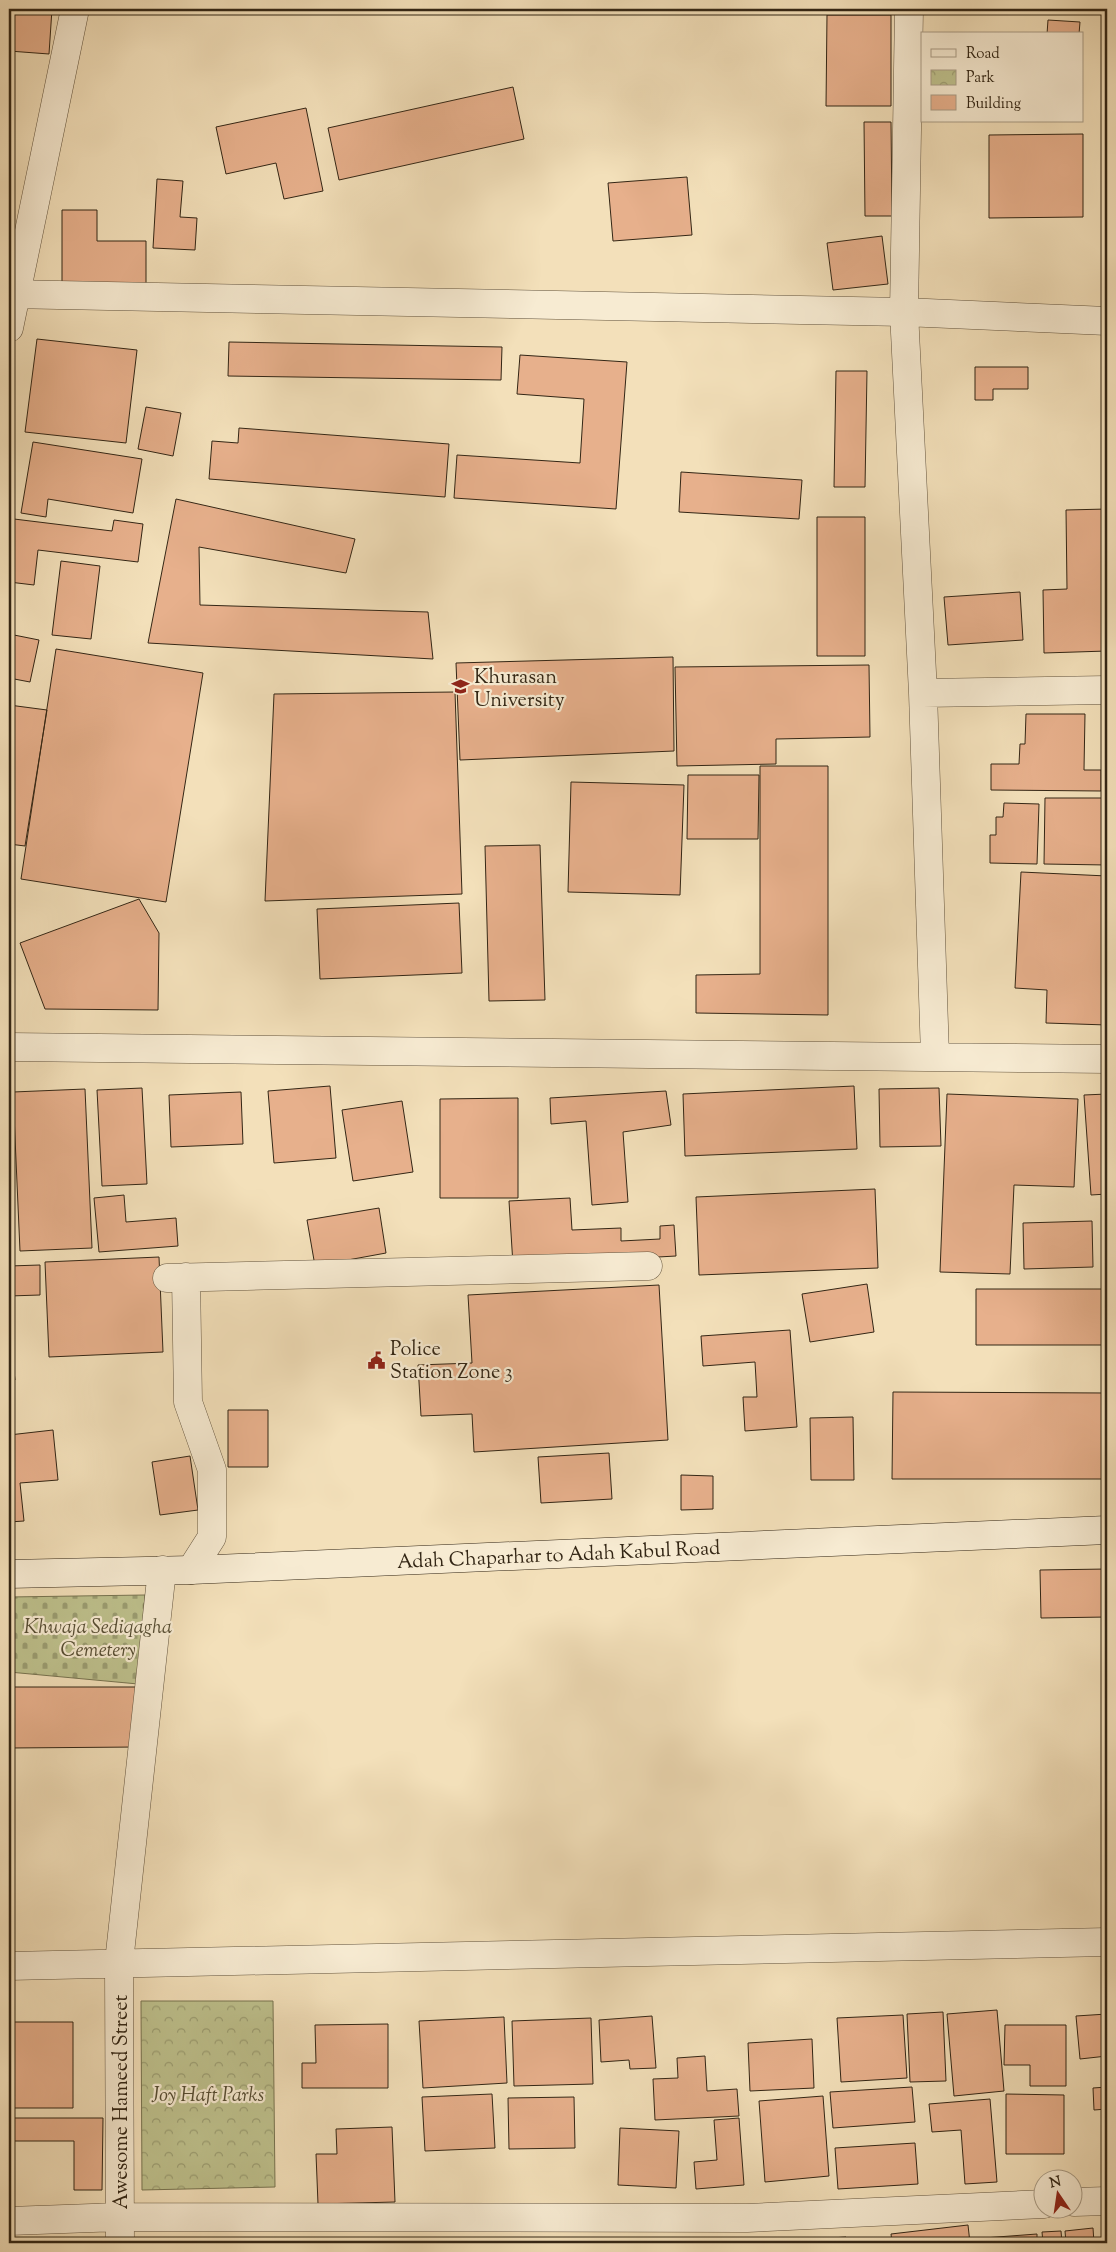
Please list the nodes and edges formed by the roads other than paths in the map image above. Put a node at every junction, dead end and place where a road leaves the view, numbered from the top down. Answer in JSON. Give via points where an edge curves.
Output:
{"nodes":[{"id":1,"x":76,"y":9,"type":"edge"},
{"id":2,"x":909,"y":9,"type":"edge"},
{"id":3,"x":12,"y":294,"type":"edge"},
{"id":4,"x":904,"y":312,"type":"junction"},
{"id":5,"x":1107,"y":321,"type":"edge"},
{"id":6,"x":9,"y":328,"type":"edge"},
{"id":7,"x":1107,"y":690,"type":"edge"},
{"id":8,"x":923,"y":693,"type":"junction"},
{"id":9,"x":9,"y":1047,"type":"edge"},
{"id":10,"x":935,"y":1056,"type":"junction"},
{"id":11,"x":1107,"y":1060,"type":"edge"},
{"id":12,"x":648,"y":1266,"type":"dead end"},
{"id":13,"x":1107,"y":1530,"type":"edge"},
{"id":14,"x":162,"y":1570,"type":"junction"},
{"id":15,"x":191,"y":1570,"type":"junction"},
{"id":16,"x":9,"y":1574,"type":"edge"},
{"id":17,"x":1107,"y":1942,"type":"edge"},
{"id":18,"x":119,"y":1962,"type":"junction"},
{"id":19,"x":9,"y":1966,"type":"edge"},
{"id":20,"x":1107,"y":2201,"type":"edge"},
{"id":21,"x":1084,"y":2202,"type":"edge"},
{"id":22,"x":1034,"y":2204,"type":"edge"},
{"id":23,"x":9,"y":2221,"type":"edge"},
{"id":24,"x":120,"y":2230,"type":"edge"}],
"edges":[{"from":1,"to":3,"type":"street"},
{"from":2,"to":4,"type":"street"},
{"from":3,"to":4,"type":"street"},
{"from":3,"to":6,"type":"street"},
{"from":4,"to":5,"type":"street"},
{"from":4,"to":8,"type":"street"},
{"from":7,"to":8,"type":"street"},
{"from":8,"to":10,"type":"street"},
{"from":9,"to":10,"type":"street"},
{"from":10,"to":11,"type":"street"},
{"from":12,"to":15,"type":"street","via":[[177,1277],[188,1402],[212,1470],[212,1537]]},
{"from":13,"to":15,"type":"street","name":"Adah Chaparhar to Adah Kabul Road"},
{"from":14,"to":15,"type":"street","name":"Adah Chaparhar to Adah Kabul Road"},
{"from":14,"to":16,"type":"street","name":"Adah Chaparhar to Adah Kabul Road"},
{"from":14,"to":18,"type":"street","name":"Awesome Hameed Street"},
{"from":17,"to":18,"type":"street"},
{"from":18,"to":19,"type":"street"},
{"from":18,"to":24,"type":"street","name":"Awesome Hameed Street"},
{"from":20,"to":21,"type":"street"},
{"from":22,"to":24,"type":"street","via":[[747,2218]]},
{"from":23,"to":24,"type":"street"}]}
